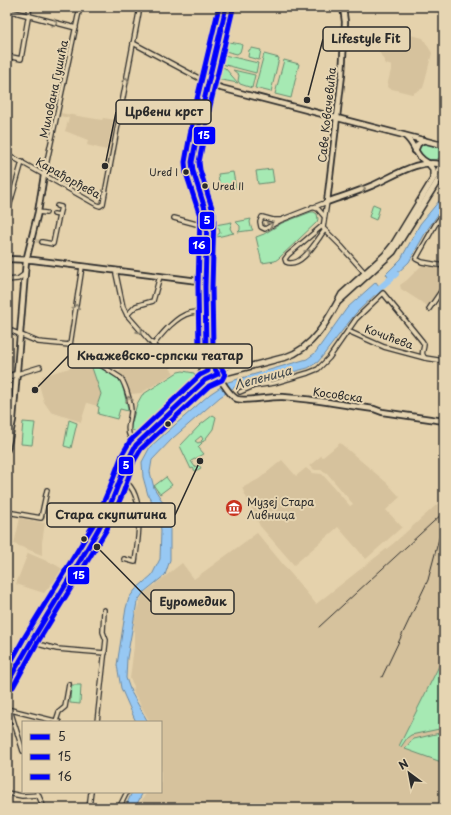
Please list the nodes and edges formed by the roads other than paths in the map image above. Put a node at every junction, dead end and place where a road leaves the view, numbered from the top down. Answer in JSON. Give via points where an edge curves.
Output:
{"nodes":[{"id":1,"x":30,"y":7,"type":"edge"},
{"id":2,"x":80,"y":7,"type":"edge"},
{"id":3,"x":140,"y":7,"type":"edge"},
{"id":4,"x":226,"y":7,"type":"edge"},
{"id":5,"x":343,"y":7,"type":"edge"},
{"id":6,"x":7,"y":10,"type":"edge"},
{"id":7,"x":29,"y":16,"type":"junction"},
{"id":8,"x":76,"y":28,"type":"junction"},
{"id":9,"x":133,"y":43,"type":"junction"},
{"id":10,"x":7,"y":56,"type":"edge"},
{"id":11,"x":208,"y":83,"type":"junction"},
{"id":12,"x":337,"y":118,"type":"junction"},
{"id":13,"x":404,"y":135,"type":"junction"},
{"id":14,"x":424,"y":140,"type":"junction"},
{"id":15,"x":442,"y":144,"type":"edge"},
{"id":16,"x":415,"y":152,"type":"junction"},
{"id":17,"x":7,"y":154,"type":"edge"},
{"id":18,"x":22,"y":162,"type":"junction"},
{"id":19,"x":443,"y":163,"type":"edge"},
{"id":20,"x":429,"y":164,"type":"junction"},
{"id":21,"x":444,"y":171,"type":"edge"},
{"id":22,"x":44,"y":176,"type":"junction"},
{"id":23,"x":433,"y":180,"type":"junction"},
{"id":24,"x":327,"y":202,"type":"junction"},
{"id":25,"x":57,"y":206,"type":"dead end"},
{"id":26,"x":311,"y":207,"type":"junction"},
{"id":27,"x":38,"y":212,"type":"junction"},
{"id":28,"x":46,"y":213,"type":"dead end"},
{"id":29,"x":444,"y":213,"type":"edge"},
{"id":30,"x":7,"y":214,"type":"edge"},
{"id":31,"x":54,"y":214,"type":"dead end"},
{"id":32,"x":59,"y":215,"type":"junction"},
{"id":33,"x":324,"y":216,"type":"junction"},
{"id":34,"x":174,"y":218,"type":"dead end"},
{"id":35,"x":281,"y":220,"type":"junction"},
{"id":36,"x":206,"y":225,"type":"junction"},
{"id":37,"x":323,"y":228,"type":"junction"},
{"id":38,"x":42,"y":242,"type":"tunnel mouth"},
{"id":39,"x":7,"y":259,"type":"edge"},
{"id":40,"x":26,"y":261,"type":"junction"},
{"id":41,"x":444,"y":266,"type":"edge"},
{"id":42,"x":82,"y":267,"type":"junction"},
{"id":43,"x":116,"y":270,"type":"junction"},
{"id":44,"x":364,"y":273,"type":"junction"},
{"id":45,"x":25,"y":274,"type":"junction"},
{"id":46,"x":160,"y":276,"type":"junction"},
{"id":47,"x":7,"y":280,"type":"edge"},
{"id":48,"x":206,"y":282,"type":"junction"},
{"id":49,"x":444,"y":287,"type":"edge"},
{"id":50,"x":339,"y":301,"type":"junction"},
{"id":51,"x":429,"y":309,"type":"dead end"},
{"id":52,"x":206,"y":312,"type":"junction"},
{"id":53,"x":127,"y":315,"type":"junction"},
{"id":54,"x":7,"y":329,"type":"edge"},
{"id":55,"x":348,"y":331,"type":"junction"},
{"id":56,"x":20,"y":334,"type":"junction"},
{"id":57,"x":153,"y":344,"type":"junction"},
{"id":58,"x":206,"y":344,"type":"junction"},
{"id":59,"x":70,"y":345,"type":"junction"},
{"id":60,"x":207,"y":352,"type":"junction"},
{"id":61,"x":425,"y":358,"type":"junction"},
{"id":62,"x":444,"y":361,"type":"edge"},
{"id":63,"x":170,"y":364,"type":"dead end"},
{"id":64,"x":253,"y":365,"type":"junction"},
{"id":65,"x":40,"y":367,"type":"dead end"},
{"id":66,"x":17,"y":374,"type":"junction"},
{"id":67,"x":218,"y":374,"type":"junction"},
{"id":68,"x":7,"y":377,"type":"edge"},
{"id":69,"x":240,"y":392,"type":"dead end"},
{"id":70,"x":188,"y":395,"type":"junction"},
{"id":71,"x":13,"y":420,"type":"junction"},
{"id":72,"x":7,"y":421,"type":"edge"},
{"id":73,"x":444,"y":421,"type":"edge"},
{"id":74,"x":141,"y":440,"type":"junction"},
{"id":75,"x":7,"y":449,"type":"edge"},
{"id":76,"x":121,"y":479,"type":"junction"},
{"id":77,"x":47,"y":490,"type":"dead end"},
{"id":78,"x":7,"y":512,"type":"edge"},
{"id":79,"x":124,"y":559,"type":"dead end"},
{"id":80,"x":104,"y":610,"type":"dead end"},
{"id":81,"x":30,"y":642,"type":"junction"},
{"id":82,"x":105,"y":653,"type":"junction"},
{"id":83,"x":7,"y":675,"type":"edge"},
{"id":84,"x":7,"y":684,"type":"edge"},
{"id":85,"x":69,"y":684,"type":"dead end"},
{"id":86,"x":9,"y":710,"type":"edge"},
{"id":87,"x":54,"y":721,"type":"edge"},
{"id":88,"x":58,"y":721,"type":"edge"},
{"id":89,"x":97,"y":721,"type":"edge"},
{"id":90,"x":22,"y":747,"type":"edge"},
{"id":91,"x":7,"y":793,"type":"edge"},
{"id":92,"x":91,"y":793,"type":"edge"},
{"id":93,"x":126,"y":793,"type":"edge"},
{"id":94,"x":38,"y":794,"type":"edge"},
{"id":95,"x":44,"y":808,"type":"edge"},
{"id":96,"x":89,"y":808,"type":"edge"},
{"id":97,"x":119,"y":808,"type":"edge"}],
"edges":[{"from":1,"to":7,"type":"street"},
{"from":2,"to":8,"type":"street","name":"Милована Гушића"},
{"from":3,"to":9,"type":"street"},
{"from":4,"to":11,"type":"street"},
{"from":5,"to":12,"type":"street","name":"Саве Ковачевића","via":[[342,75]]},
{"from":6,"to":7,"type":"street"},
{"from":7,"to":8,"type":"street","one_way":true},
{"from":7,"to":10,"type":"street","via":[[21,59]]},
{"from":8,"to":22,"type":"street","name":"Милована Гушића"},
{"from":9,"to":11,"type":"street"},
{"from":22,"to":9,"type":"street","name":"Карађорђева","one_way":true,"via":[[97,205],[102,205]]},
{"from":11,"to":12,"type":"street"},
{"from":11,"to":36,"type":"street","via":[[192,162],[206,211]]},
{"from":12,"to":13,"type":"street"},
{"from":12,"to":24,"type":"street","name":"Саве Ковачевића"},
{"from":13,"to":14,"type":"street"},
{"from":13,"to":16,"type":"street","via":[[411,142]]},
{"from":14,"to":15,"type":"street"},
{"from":14,"to":16,"type":"street","via":[[418,144]]},
{"from":16,"to":20,"type":"street"},
{"from":17,"to":18,"type":"street","name":"Карађорђева"},
{"from":18,"to":22,"type":"street","name":"Карађорђева"},
{"from":18,"to":30,"type":"street","name":"Карађорђева"},
{"from":19,"to":20,"type":"street"},
{"from":19,"to":23,"type":"main road"},
{"from":20,"to":23,"type":"main road","via":[[433,169]]},
{"from":24,"to":20,"type":"street","one_way":true,"via":[[421,164]]},
{"from":21,"to":50,"type":"main road","via":[[393,252]]},
{"from":22,"to":27,"type":"street"},
{"from":23,"to":44,"type":"main road","via":[[393,245]]},
{"from":24,"to":26,"type":"street"},
{"from":24,"to":33,"type":"street"},
{"from":25,"to":32,"type":"street","via":[[60,207]]},
{"from":26,"to":33,"type":"street","via":[[318,209]]},
{"from":26,"to":35,"type":"street"},
{"from":27,"to":28,"type":"street"},
{"from":27,"to":40,"type":"street"},
{"from":29,"to":41,"type":"street","via":[[416,258],[422,262]]},
{"from":31,"to":32,"type":"street"},
{"from":32,"to":38,"type":"street","via":[[52,244]]},
{"from":33,"to":37,"type":"street"},
{"from":34,"to":36,"type":"street"},
{"from":35,"to":35,"type":"street","one_way":true,"via":[[262,217],[261,227],[265,228]]},
{"from":36,"to":48,"type":"street"},
{"from":37,"to":37,"type":"street","one_way":true,"via":[[288,255],[286,262],[294,263],[303,258],[314,246]]},
{"from":37,"to":44,"type":"street"},
{"from":39,"to":40,"type":"street"},
{"from":40,"to":42,"type":"street"},
{"from":40,"to":45,"type":"street"},
{"from":42,"to":43,"type":"street"},
{"from":59,"to":42,"type":"street","one_way":true},
{"from":43,"to":46,"type":"street"},
{"from":43,"to":53,"type":"street"},
{"from":44,"to":50,"type":"main road","via":[[342,294]]},
{"from":45,"to":47,"type":"street","via":[[18,279]]},
{"from":45,"to":56,"type":"street"},
{"from":46,"to":48,"type":"street"},
{"from":46,"to":53,"type":"street","via":[[154,301],[136,306]]},
{"from":48,"to":52,"type":"street"},
{"from":49,"to":51,"type":"street"},
{"from":50,"to":64,"type":"main road","via":[[316,336],[304,348],[286,357]]},
{"from":52,"to":57,"type":"street","via":[[185,315]]},
{"from":52,"to":58,"type":"street"},
{"from":53,"to":57,"type":"street","one_way":true},
{"from":54,"to":56,"type":"street"},
{"from":55,"to":61,"type":"street","name":"Кочићева","via":[[384,347]]},
{"from":55,"to":61,"type":"street","via":[[383,293],[422,340],[422,354]]},
{"from":55,"to":69,"type":"street","via":[[329,358],[316,370]]},
{"from":56,"to":59,"type":"street","via":[[38,342]]},
{"from":56,"to":66,"type":"street"},
{"from":57,"to":63,"type":"street"},
{"from":58,"to":60,"type":"street"},
{"from":58,"to":70,"type":"main road","via":[[202,371]]},
{"from":74,"to":59,"type":"street","one_way":true,"via":[[130,437],[128,431],[131,409],[121,378]]},
{"from":60,"to":64,"type":"main road","via":[[216,363],[224,367]]},
{"from":60,"to":67,"type":"street"},
{"from":61,"to":62,"type":"street","name":"Кочићева"},
{"from":64,"to":67,"type":"main road"},
{"from":65,"to":66,"type":"street"},
{"from":66,"to":68,"type":"street"},
{"from":66,"to":71,"type":"street"},
{"from":67,"to":70,"type":"main road","via":[[205,380]]},
{"from":67,"to":73,"type":"street","name":"Косовска","via":[[231,394],[240,400],[283,397]]},
{"from":70,"to":74,"type":"main road"},
{"from":71,"to":72,"type":"street"},
{"from":71,"to":75,"type":"street"},
{"from":74,"to":76,"type":"main road","via":[[128,458]]},
{"from":76,"to":79,"type":"street","via":[[131,486],[139,517],[135,562]]},
{"from":76,"to":81,"type":"main road","via":[[101,525]]},
{"from":77,"to":78,"type":"street","via":[[41,518]]},
{"from":80,"to":82,"type":"street"},
{"from":81,"to":82,"type":"street","via":[[57,649]]},
{"from":81,"to":83,"type":"main road"},
{"from":81,"to":84,"type":"main road"},
{"from":82,"to":89,"type":"street"},
{"from":85,"to":88,"type":"street","via":[[65,707],[59,712]]},
{"from":86,"to":87,"type":"street"},
{"from":86,"to":90,"type":"street"},
{"from":91,"to":94,"type":"street","via":[[26,796]]},
{"from":92,"to":96,"type":"street"},
{"from":93,"to":97,"type":"street"},
{"from":94,"to":95,"type":"street"}]}
